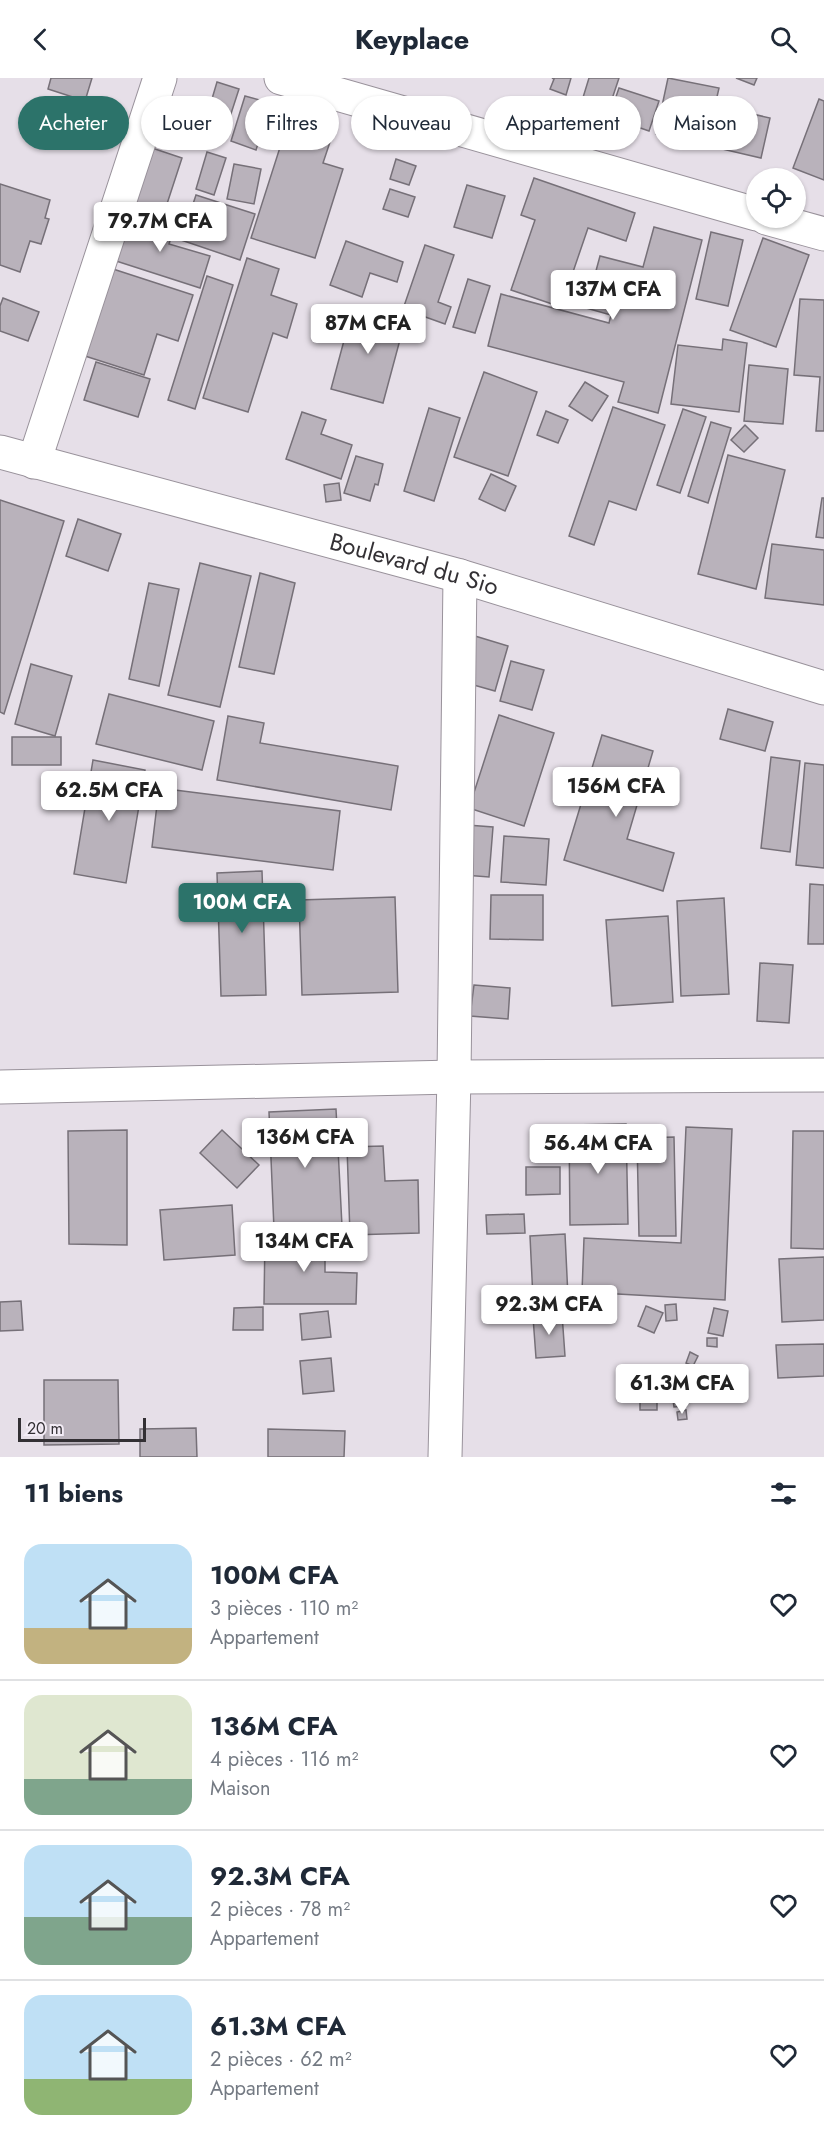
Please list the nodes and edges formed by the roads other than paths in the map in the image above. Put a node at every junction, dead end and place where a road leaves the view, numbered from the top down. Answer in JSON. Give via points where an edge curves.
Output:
{"nodes":[{"id":1,"x":160,"y":78,"type":"edge"},
{"id":2,"x":281,"y":78,"type":"edge"},
{"id":3,"x":746,"y":211,"type":"edge"},
{"id":4,"x":802,"y":228,"type":"edge"},
{"id":5,"x":824,"y":234,"type":"edge"},
{"id":6,"x":0,"y":452,"type":"edge"},
{"id":7,"x":34,"y":462,"type":"junction"},
{"id":8,"x":460,"y":576,"type":"junction"},
{"id":9,"x":824,"y":688,"type":"edge"},
{"id":10,"x":824,"y":1075,"type":"edge"},
{"id":11,"x":454,"y":1077,"type":"junction"},
{"id":12,"x":0,"y":1087,"type":"edge"},
{"id":13,"x":445,"y":1457,"type":"edge"}],
"edges":[{"from":1,"to":7,"type":"street"},
{"from":2,"to":3,"type":"street"},
{"from":4,"to":5,"type":"street"},
{"from":6,"to":7,"type":"street","name":"Boulevard du Sio"},
{"from":7,"to":8,"type":"street","name":"Boulevard du Sio"},
{"from":8,"to":9,"type":"street","name":"Boulevard du Sio"},
{"from":8,"to":11,"type":"street"},
{"from":10,"to":11,"type":"street"},
{"from":11,"to":12,"type":"street"},
{"from":11,"to":13,"type":"street"}]}
